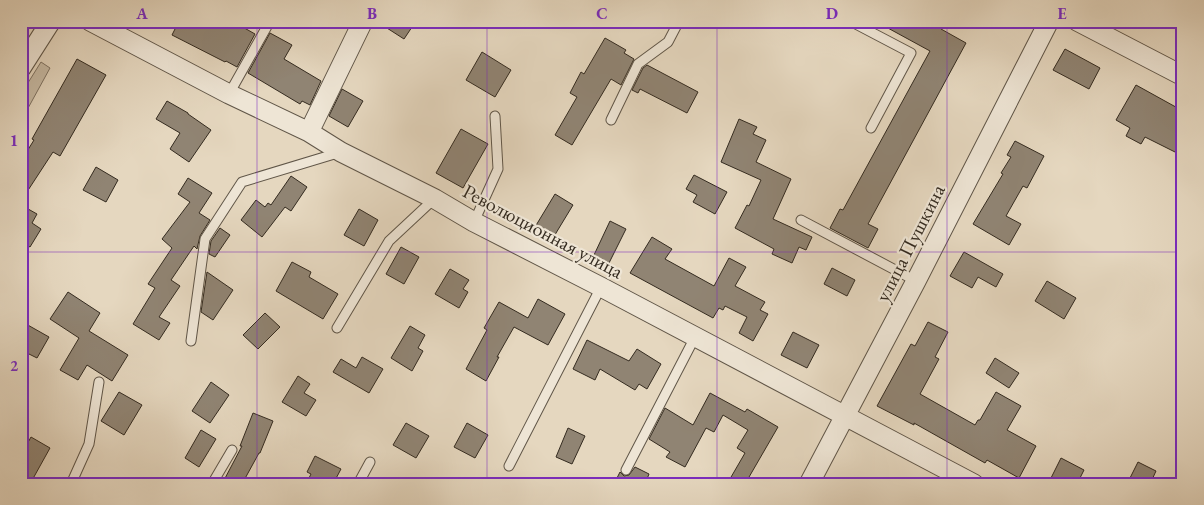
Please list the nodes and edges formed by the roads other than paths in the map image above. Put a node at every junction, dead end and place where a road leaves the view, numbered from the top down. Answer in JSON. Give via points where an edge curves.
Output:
{"nodes":[{"id":1,"x":51,"y":21,"type":"edge"},
{"id":2,"x":90,"y":21,"type":"edge"},
{"id":3,"x":270,"y":21,"type":"edge"},
{"id":4,"x":362,"y":21,"type":"edge"},
{"id":5,"x":680,"y":21,"type":"edge"},
{"id":6,"x":850,"y":21,"type":"edge"},
{"id":7,"x":1049,"y":21,"type":"edge"},
{"id":8,"x":1077,"y":21,"type":"edge"},
{"id":9,"x":21,"y":68,"type":"edge"},
{"id":10,"x":1183,"y":76,"type":"edge"},
{"id":11,"x":229,"y":94,"type":"junction"},
{"id":12,"x":495,"y":116,"type":"dead end"},
{"id":13,"x":611,"y":120,"type":"dead end"},
{"id":14,"x":871,"y":128,"type":"dead end"},
{"id":15,"x":309,"y":132,"type":"junction"},
{"id":16,"x":341,"y":152,"type":"junction"},
{"id":17,"x":434,"y":199,"type":"junction"},
{"id":18,"x":801,"y":220,"type":"dead end"},
{"id":19,"x":474,"y":222,"type":"junction"},
{"id":20,"x":916,"y":282,"type":"junction"},
{"id":21,"x":601,"y":287,"type":"junction"},
{"id":22,"x":337,"y":328,"type":"dead end"},
{"id":23,"x":695,"y":337,"type":"junction"},
{"id":24,"x":191,"y":341,"type":"dead end"},
{"id":25,"x":99,"y":382,"type":"dead end"},
{"id":26,"x":845,"y":416,"type":"junction"},
{"id":27,"x":232,"y":450,"type":"dead end"},
{"id":28,"x":370,"y":462,"type":"dead end"},
{"id":29,"x":509,"y":466,"type":"dead end"},
{"id":30,"x":626,"y":470,"type":"dead end"},
{"id":31,"x":71,"y":484,"type":"edge"},
{"id":32,"x":212,"y":484,"type":"edge"},
{"id":33,"x":358,"y":484,"type":"edge"},
{"id":34,"x":809,"y":484,"type":"edge"},
{"id":35,"x":974,"y":484,"type":"edge"}],
"edges":[{"from":1,"to":9,"type":"street"},
{"from":2,"to":11,"type":"street","name":"Революционная улица"},
{"from":3,"to":11,"type":"lane"},
{"from":4,"to":15,"type":"street"},
{"from":5,"to":13,"type":"lane","via":[[668,42],[638,64]]},
{"from":6,"to":14,"type":"lane","via":[[911,53]]},
{"from":7,"to":20,"type":"street","name":"улица Пушкина"},
{"from":8,"to":10,"type":"street"},
{"from":11,"to":15,"type":"street","name":"Революционная улица"},
{"from":12,"to":19,"type":"lane","via":[[498,169]]},
{"from":15,"to":16,"type":"street","name":"Революционная улица"},
{"from":16,"to":17,"type":"street","name":"Революционная улица"},
{"from":16,"to":24,"type":"lane","via":[[242,182],[205,239]]},
{"from":17,"to":19,"type":"street","name":"Революционная улица"},
{"from":17,"to":22,"type":"lane","via":[[390,241]]},
{"from":18,"to":20,"type":"lane"},
{"from":19,"to":21,"type":"street","name":"Революционная улица"},
{"from":20,"to":26,"type":"street","name":"улица Пушкина"},
{"from":21,"to":23,"type":"street","name":"Революционная улица"},
{"from":21,"to":29,"type":"lane"},
{"from":23,"to":26,"type":"street","name":"Революционная улица"},
{"from":23,"to":30,"type":"lane"},
{"from":25,"to":31,"type":"lane","via":[[89,444]]},
{"from":26,"to":34,"type":"street","name":"улица Пушкина"},
{"from":26,"to":35,"type":"street","name":"Революционная улица"},
{"from":27,"to":32,"type":"lane"},
{"from":28,"to":33,"type":"lane"}]}
